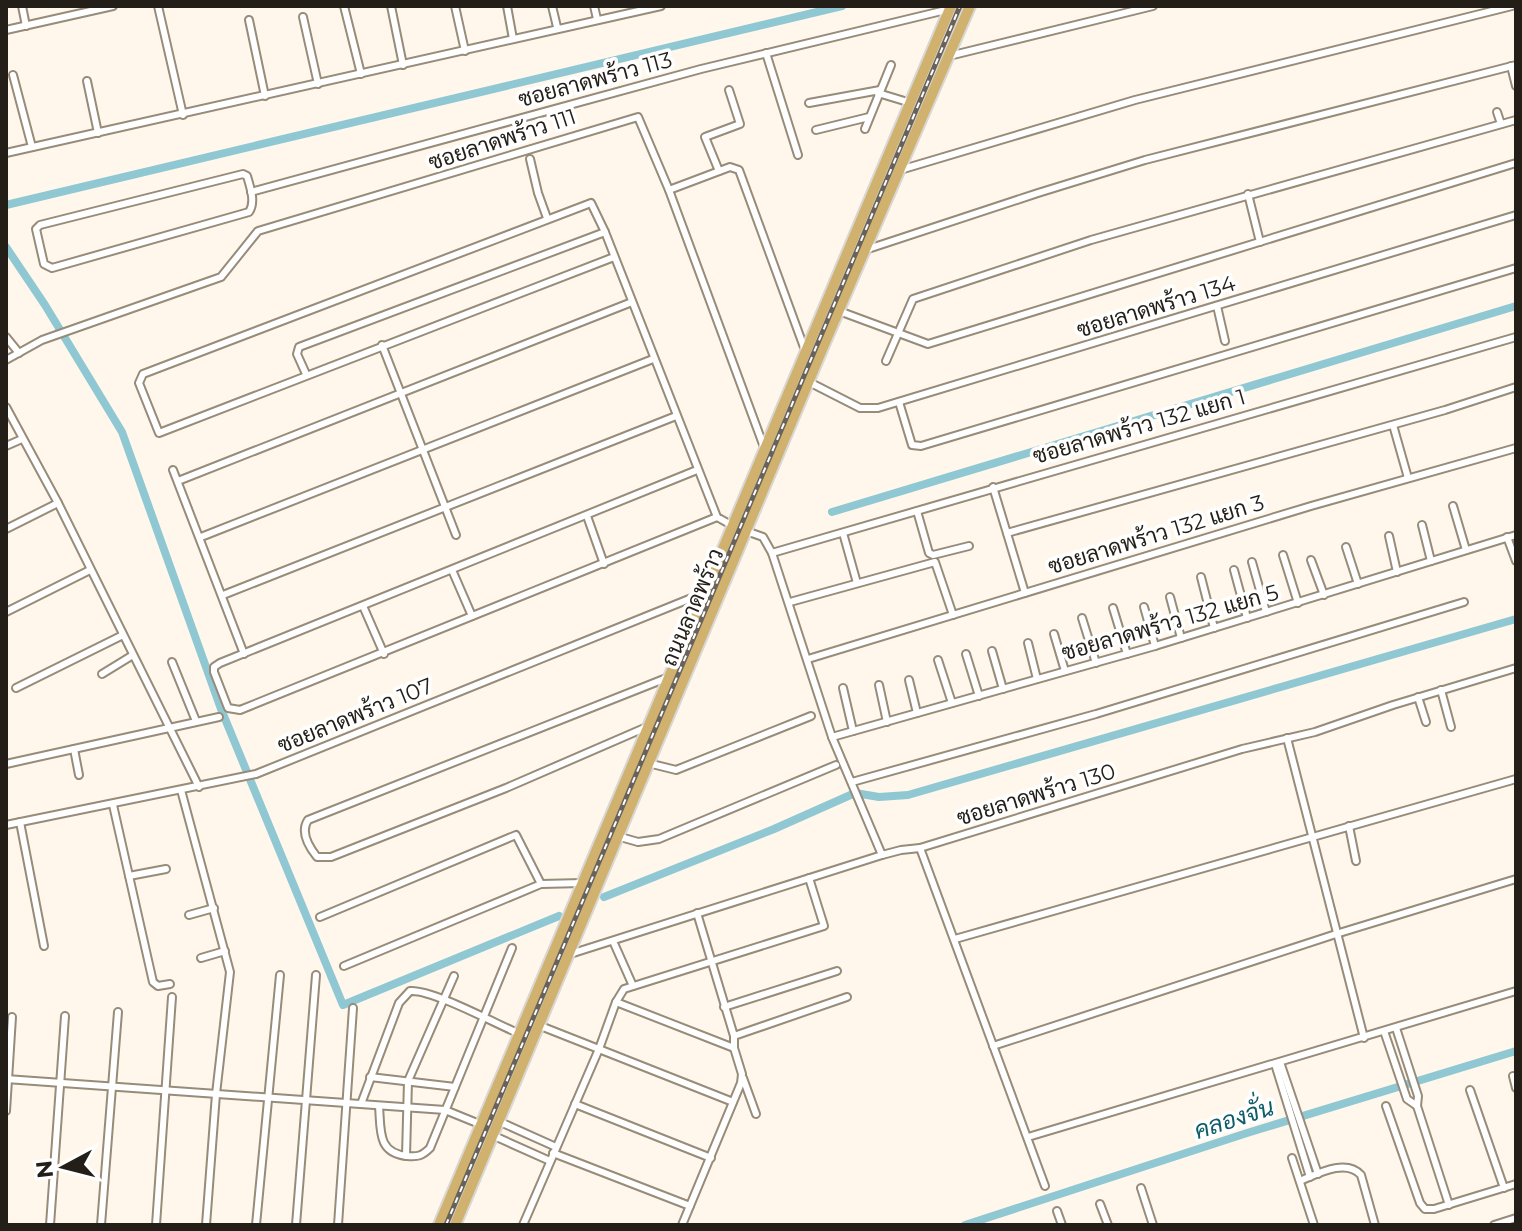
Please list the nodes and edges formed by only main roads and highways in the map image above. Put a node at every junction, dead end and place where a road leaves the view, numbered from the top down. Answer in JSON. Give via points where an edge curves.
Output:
{"nodes":[{"id":1,"x":970,"y":6,"type":"edge"},
{"id":2,"x":951,"y":8,"type":"edge"},
{"id":3,"x":649,"y":726,"type":"junction"},
{"id":4,"x":662,"y":731,"type":"junction"},
{"id":5,"x":642,"y":742,"type":"junction"},
{"id":6,"x":655,"y":747,"type":"junction"},
{"id":7,"x":439,"y":1225,"type":"edge"},
{"id":8,"x":455,"y":1225,"type":"edge"}],
"edges":[{"from":1,"to":4,"type":"main road","name":"ถนนลาดพร้าว"},
{"from":2,"to":3,"type":"main road","name":"ถนนลาดพร้าว"},
{"from":3,"to":4,"type":"main road"},
{"from":3,"to":5,"type":"main road","name":"ถนนลาดพร้าว"},
{"from":4,"to":6,"type":"main road","name":"ถนนลาดพร้าว"},
{"from":5,"to":6,"type":"main road"},
{"from":5,"to":7,"type":"main road","name":"ถนนลาดพร้าว"},
{"from":6,"to":8,"type":"main road","name":"ถนนลาดพร้าว"}]}
